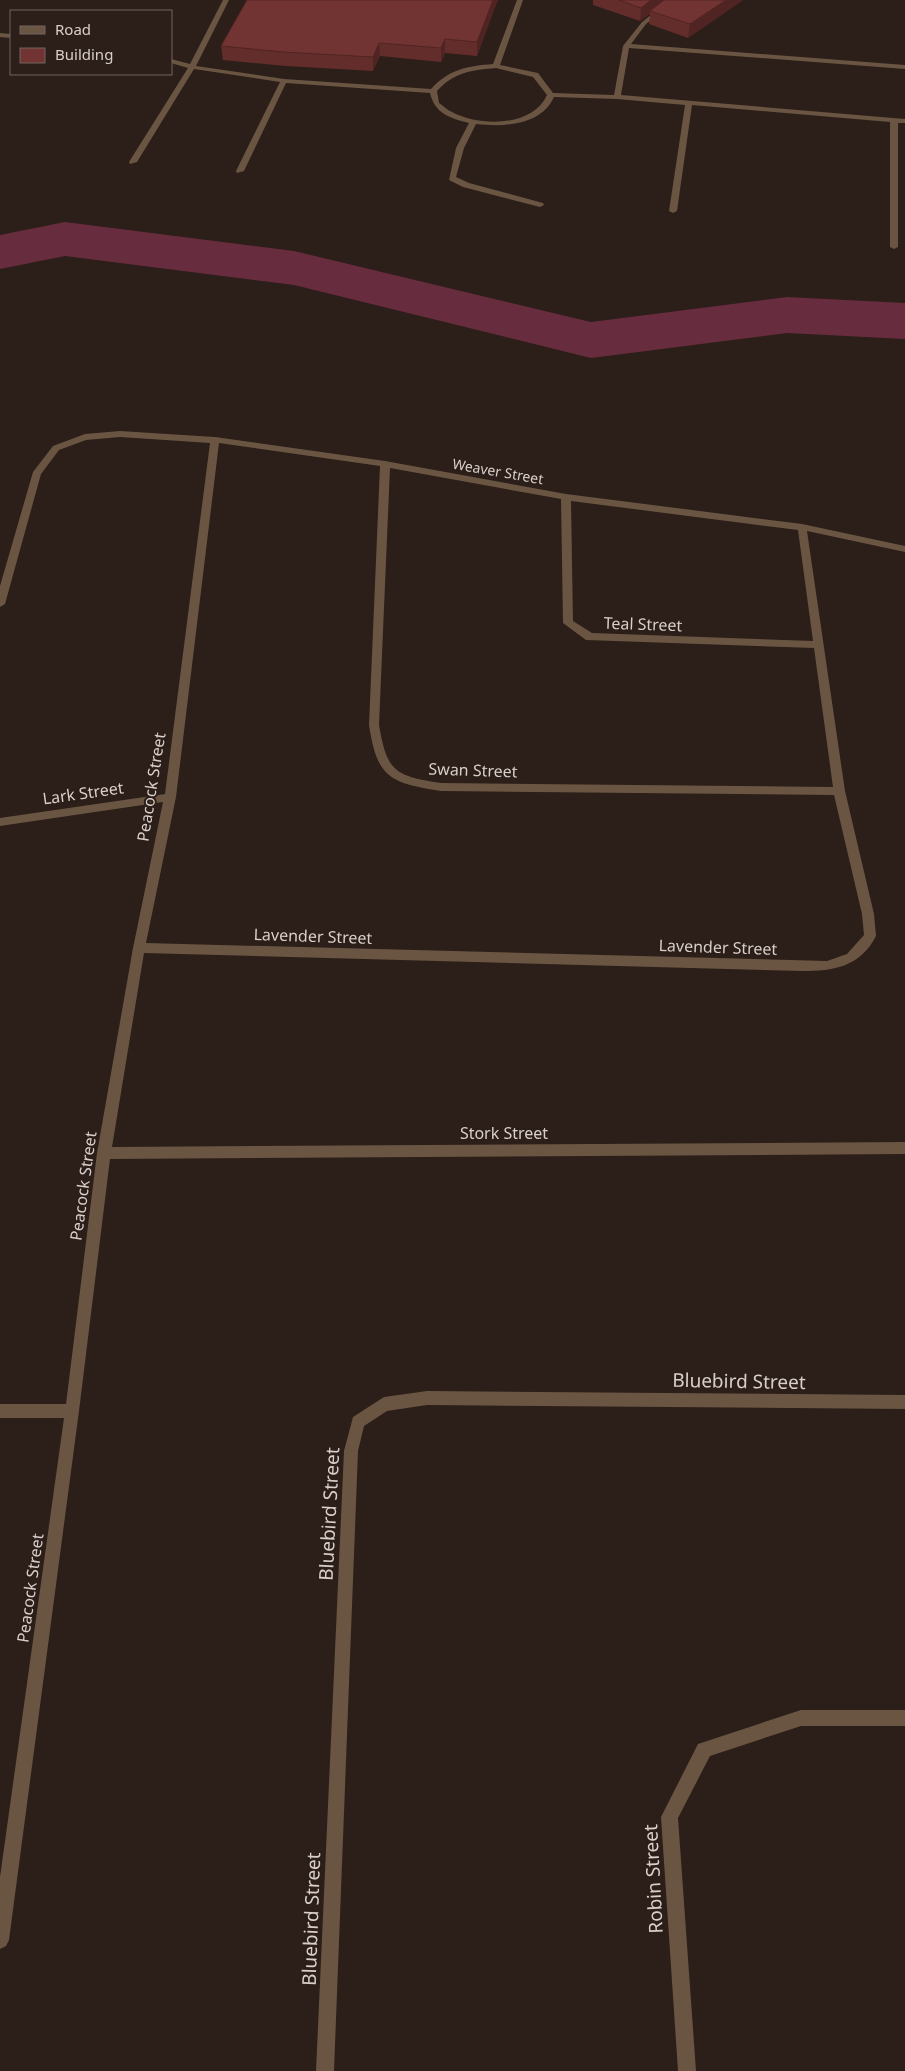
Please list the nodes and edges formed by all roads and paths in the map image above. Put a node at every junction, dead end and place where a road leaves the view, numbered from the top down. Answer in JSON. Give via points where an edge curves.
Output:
{"nodes":[{"id":1,"x":226,"y":0,"type":"edge"},
{"id":2,"x":520,"y":0,"type":"edge"},
{"id":3,"x":674,"y":0,"type":"edge"},
{"id":4,"x":626,"y":46,"type":"junction"},
{"id":5,"x":172,"y":61,"type":"edge"},
{"id":6,"x":496,"y":66,"type":"junction"},
{"id":7,"x":192,"y":67,"type":"junction"},
{"id":8,"x":905,"y":67,"type":"edge"},
{"id":9,"x":284,"y":81,"type":"junction"},
{"id":10,"x":433,"y":91,"type":"junction"},
{"id":11,"x":551,"y":95,"type":"junction"},
{"id":12,"x":617,"y":97,"type":"junction"},
{"id":13,"x":689,"y":104,"type":"junction"},
{"id":14,"x":894,"y":121,"type":"junction"},
{"id":15,"x":905,"y":121,"type":"edge"},
{"id":16,"x":473,"y":122,"type":"junction"},
{"id":17,"x":134,"y":162,"type":"dead end"},
{"id":18,"x":240,"y":171,"type":"dead end"},
{"id":19,"x":540,"y":205,"type":"dead end"},
{"id":20,"x":673,"y":211,"type":"dead end"},
{"id":21,"x":894,"y":247,"type":"dead end"},
{"id":22,"x":214,"y":440,"type":"junction"},
{"id":23,"x":385,"y":464,"type":"junction"},
{"id":24,"x":566,"y":497,"type":"junction"},
{"id":25,"x":802,"y":527,"type":"junction"},
{"id":26,"x":905,"y":549,"type":"edge"},
{"id":27,"x":0,"y":604,"type":"edge"},
{"id":28,"x":817,"y":645,"type":"junction"},
{"id":29,"x":839,"y":791,"type":"junction"},
{"id":30,"x":170,"y":797,"type":"junction"},
{"id":31,"x":0,"y":822,"type":"edge"},
{"id":32,"x":139,"y":948,"type":"junction"},
{"id":33,"x":905,"y":1148,"type":"edge"},
{"id":34,"x":104,"y":1152,"type":"junction"},
{"id":35,"x":905,"y":1402,"type":"edge"},
{"id":36,"x":0,"y":1411,"type":"edge"},
{"id":37,"x":72,"y":1411,"type":"junction"},
{"id":38,"x":905,"y":1718,"type":"edge"},
{"id":39,"x":0,"y":1940,"type":"edge"},
{"id":40,"x":325,"y":2071,"type":"edge"},
{"id":41,"x":687,"y":2071,"type":"edge"}],
"edges":[{"from":1,"to":7,"type":"street"},
{"from":2,"to":6,"type":"street"},
{"from":3,"to":4,"type":"street","via":[[644,23]]},
{"from":4,"to":8,"type":"street"},
{"from":4,"to":12,"type":"street"},
{"from":5,"to":7,"type":"street"},
{"from":6,"to":10,"type":"street","via":[[459,71],[444,77]]},
{"from":6,"to":11,"type":"street","via":[[535,75]]},
{"from":7,"to":9,"type":"street"},
{"from":7,"to":17,"type":"street"},
{"from":9,"to":10,"type":"street"},
{"from":9,"to":18,"type":"street"},
{"from":10,"to":16,"type":"street","via":[[436,104],[450,115]]},
{"from":11,"to":12,"type":"street"},
{"from":11,"to":16,"type":"street","via":[[545,108],[527,118],[501,123]]},
{"from":12,"to":13,"type":"street"},
{"from":13,"to":14,"type":"street"},
{"from":13,"to":20,"type":"street"},
{"from":14,"to":15,"type":"street"},
{"from":14,"to":21,"type":"street"},
{"from":16,"to":19,"type":"street","via":[[460,148],[452,178],[466,185]]},
{"from":22,"to":23,"type":"street","name":"Weaver Street"},
{"from":22,"to":27,"type":"street","name":"Weaver Street","via":[[120,434],[85,438],[56,448],[36,474]]},
{"from":22,"to":30,"type":"street","name":"Peacock Street"},
{"from":23,"to":24,"type":"street","name":"Weaver Street"},
{"from":23,"to":29,"type":"street","name":"Swan Street","via":[[374,725],[378,750],[387,771],[406,782],[440,787]]},
{"from":24,"to":25,"type":"street","name":"Weaver Street"},
{"from":24,"to":28,"type":"street","name":"Teal Street","via":[[568,623],[590,637]]},
{"from":25,"to":26,"type":"street","name":"Weaver Street"},
{"from":25,"to":28,"type":"street","name":"Lavender Street"},
{"from":28,"to":29,"type":"street","name":"Lavender Street"},
{"from":29,"to":32,"type":"street","name":"Lavender Street","via":[[868,914],[870,936],[851,958],[827,966]]},
{"from":30,"to":31,"type":"street","name":"Lark Street"},
{"from":30,"to":32,"type":"street","name":"Peacock Street"},
{"from":32,"to":34,"type":"street","name":"Peacock Street"},
{"from":33,"to":34,"type":"street","name":"Stork Street"},
{"from":34,"to":37,"type":"street","name":"Peacock Street"},
{"from":35,"to":40,"type":"street","name":"Bluebird Street","via":[[427,1398],[384,1404],[358,1422],[351,1451]]},
{"from":36,"to":37,"type":"street"},
{"from":37,"to":39,"type":"street","name":"Peacock Street"},
{"from":38,"to":41,"type":"street","name":"Robin Street","via":[[801,1718],[704,1750],[669,1817]]}]}
